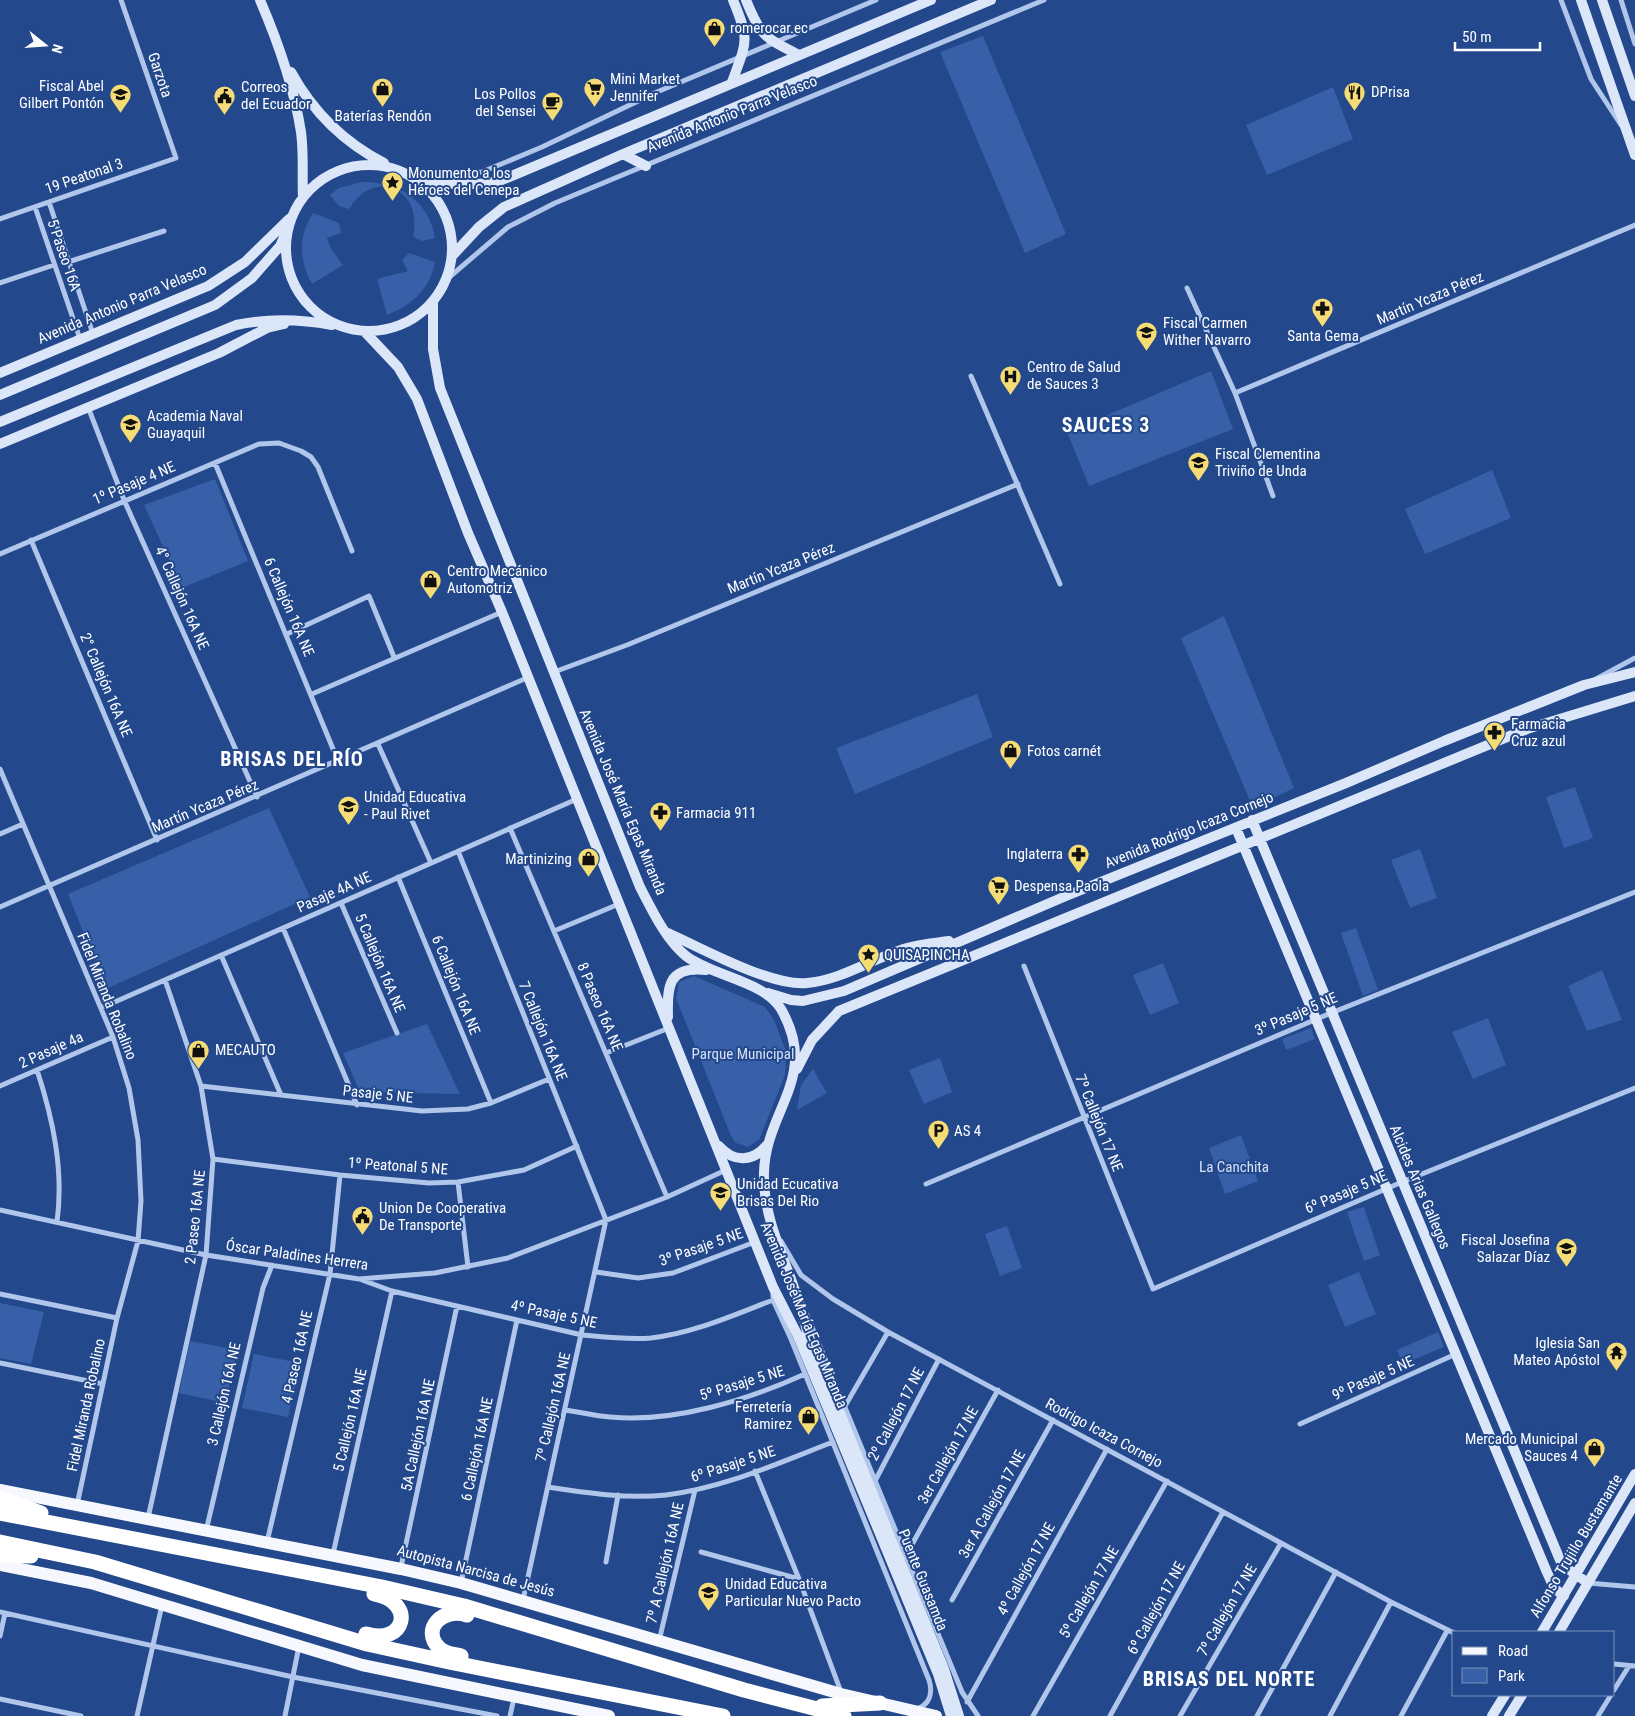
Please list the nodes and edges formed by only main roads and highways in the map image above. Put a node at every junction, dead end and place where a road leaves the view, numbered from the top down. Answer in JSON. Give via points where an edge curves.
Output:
{"nodes":[{"id":1,"x":733,"y":0,"type":"edge"},
{"id":2,"x":746,"y":0,"type":"edge"},
{"id":3,"x":931,"y":0,"type":"edge"},
{"id":4,"x":991,"y":0,"type":"edge"},
{"id":5,"x":1581,"y":0,"type":"edge"},
{"id":6,"x":1602,"y":0,"type":"edge"},
{"id":7,"x":262,"y":1,"type":"edge"},
{"id":8,"x":281,"y":53,"type":"junction"},
{"id":9,"x":799,"y":55,"type":"junction"},
{"id":10,"x":732,"y":82,"type":"junction"},
{"id":11,"x":1635,"y":96,"type":"edge"},
{"id":12,"x":623,"y":154,"type":"junction"},
{"id":13,"x":1635,"y":156,"type":"edge"},
{"id":14,"x":391,"y":166,"type":"junction"},
{"id":15,"x":646,"y":166,"type":"road end"},
{"id":16,"x":418,"y":180,"type":"junction"},
{"id":17,"x":303,"y":198,"type":"junction"},
{"id":18,"x":294,"y":213,"type":"junction"},
{"id":19,"x":287,"y":231,"type":"junction"},
{"id":20,"x":453,"y":255,"type":"junction"},
{"id":21,"x":433,"y":301,"type":"junction"},
{"id":22,"x":305,"y":320,"type":"junction"},
{"id":23,"x":344,"y":328,"type":"junction"},
{"id":24,"x":365,"y":332,"type":"junction"},
{"id":25,"x":0,"y":373,"type":"edge"},
{"id":26,"x":0,"y":395,"type":"edge"},
{"id":27,"x":0,"y":422,"type":"edge"},
{"id":28,"x":0,"y":444,"type":"edge"},
{"id":29,"x":1635,"y":672,"type":"edge"},
{"id":30,"x":1635,"y":696,"type":"edge"},
{"id":31,"x":1252,"y":820,"type":"junction"},
{"id":32,"x":1236,"y":828,"type":"junction"},
{"id":33,"x":1259,"y":840,"type":"junction"},
{"id":34,"x":1243,"y":846,"type":"junction"},
{"id":35,"x":666,"y":932,"type":"junction"},
{"id":36,"x":967,"y":937,"type":"junction"},
{"id":37,"x":710,"y":970,"type":"junction"},
{"id":38,"x":755,"y":988,"type":"junction"},
{"id":39,"x":669,"y":1025,"type":"junction"},
{"id":40,"x":793,"y":1080,"type":"junction"},
{"id":41,"x":715,"y":1141,"type":"junction"},
{"id":42,"x":770,"y":1141,"type":"junction"},
{"id":43,"x":853,"y":1458,"type":"junction"},
{"id":44,"x":1635,"y":1474,"type":"edge"},
{"id":45,"x":0,"y":1490,"type":"edge"},
{"id":46,"x":0,"y":1498,"type":"edge"},
{"id":47,"x":1635,"y":1503,"type":"edge"},
{"id":48,"x":0,"y":1512,"type":"edge"},
{"id":49,"x":89,"y":1531,"type":"junction"},
{"id":50,"x":0,"y":1542,"type":"edge"},
{"id":51,"x":0,"y":1555,"type":"edge"},
{"id":52,"x":83,"y":1560,"type":"junction"},
{"id":53,"x":0,"y":1565,"type":"edge"},
{"id":54,"x":301,"y":1572,"type":"junction"},
{"id":55,"x":1576,"y":1575,"type":"junction"},
{"id":56,"x":1588,"y":1583,"type":"junction"},
{"id":57,"x":1564,"y":1596,"type":"junction"},
{"id":58,"x":289,"y":1620,"type":"junction"},
{"id":59,"x":539,"y":1628,"type":"junction"},
{"id":60,"x":1543,"y":1631,"type":"edge"},
{"id":61,"x":1560,"y":1631,"type":"edge"},
{"id":62,"x":526,"y":1677,"type":"junction"},
{"id":63,"x":1504,"y":1696,"type":"edge"},
{"id":64,"x":1521,"y":1696,"type":"edge"},
{"id":65,"x":880,"y":1703,"type":"junction"},
{"id":66,"x":806,"y":1706,"type":"junction"},
{"id":67,"x":610,"y":1716,"type":"edge"},
{"id":68,"x":723,"y":1716,"type":"edge"},
{"id":69,"x":844,"y":1716,"type":"edge"},
{"id":70,"x":936,"y":1716,"type":"edge"},
{"id":71,"x":951,"y":1716,"type":"edge"},
{"id":72,"x":958,"y":1716,"type":"edge"},
{"id":73,"x":1492,"y":1716,"type":"edge"},
{"id":74,"x":1510,"y":1716,"type":"edge"}],
"edges":[{"from":1,"to":10,"type":"main road","via":[[746,42]]},
{"from":2,"to":9,"type":"main road","via":[[757,28]]},
{"from":3,"to":9,"type":"main road","name":"Avenida Antonio Parra Velasco"},
{"from":4,"to":12,"type":"main road","name":"Avenida Antonio Parra Velasco"},
{"from":5,"to":13,"type":"main road"},
{"from":6,"to":11,"type":"main road"},
{"from":7,"to":8,"type":"main road"},
{"from":8,"to":14,"type":"main road","via":[[300,88],[330,126],[363,151]]},
{"from":8,"to":17,"type":"main road","via":[[300,126]]},
{"from":9,"to":10,"type":"main road","name":"Avenida Antonio Parra Velasco"},
{"from":10,"to":16,"type":"main road","name":"Avenida Antonio Parra Velasco","via":[[502,180],[482,185]]},
{"from":12,"to":15,"type":"main road"},
{"from":12,"to":20,"type":"main road","name":"Avenida Antonio Parra Velasco","via":[[504,207],[485,221]]},
{"from":14,"to":16,"type":"main road"},
{"from":14,"to":17,"type":"main road","via":[[366,164],[342,168],[320,180]]},
{"from":16,"to":20,"type":"main road","via":[[438,200],[451,226]]},
{"from":17,"to":18,"type":"main road"},
{"from":18,"to":19,"type":"main road"},
{"from":18,"to":25,"type":"main road","name":"Avenida Antonio Parra Velasco","via":[[245,262],[208,286]]},
{"from":19,"to":23,"type":"main road","via":[[285,252],[296,288],[324,319]]},
{"from":19,"to":26,"type":"main road","via":[[280,246],[252,278],[215,305]]},
{"from":20,"to":21,"type":"main road","via":[[446,280]]},
{"from":21,"to":24,"type":"main road","via":[[408,322],[387,330]]},
{"from":21,"to":35,"type":"main road","name":"Avenida José María Egas Miranda","via":[[433,349],[440,388],[640,886]]},
{"from":22,"to":23,"type":"main road"},
{"from":22,"to":27,"type":"main road","via":[[256,321],[236,325]]},
{"from":22,"to":28,"type":"main road","via":[[267,328],[218,353]]},
{"from":23,"to":24,"type":"main road"},
{"from":24,"to":39,"type":"main road","name":"Avenida José María Egas Miranda","via":[[398,367],[417,399],[468,533]]},
{"from":29,"to":31,"type":"main road","name":"Avenida Rodrigo Icaza Cornejo","via":[[1584,685]]},
{"from":30,"to":33,"type":"main road","via":[[1527,729]]},
{"from":31,"to":32,"type":"main road","name":"Avenida Rodrigo Icaza Cornejo"},
{"from":31,"to":33,"type":"main road","name":"Alcides Arias Gallegos"},
{"from":32,"to":34,"type":"main road","name":"Alcides Arias Gallegos"},
{"from":32,"to":36,"type":"main road","name":"Avenida Rodrigo Icaza Cornejo"},
{"from":33,"to":34,"type":"main road"},
{"from":33,"to":55,"type":"main road","name":"Alcides Arias Gallegos","via":[[1560,1560]]},
{"from":34,"to":40,"type":"main road","via":[[840,1011],[812,1040]]},
{"from":34,"to":57,"type":"main road","name":"Alcides Arias Gallegos","via":[[1554,1588]]},
{"from":35,"to":36,"type":"main road","via":[[766,976],[805,984],[832,978],[907,948]]},
{"from":35,"to":37,"type":"main road","name":"Avenida José María Egas Miranda","via":[[676,947]]},
{"from":36,"to":38,"type":"main road","name":"Avenida Rodrigo Icaza Cornejo","via":[[844,991],[815,1000],[791,1000]]},
{"from":37,"to":38,"type":"main road","name":"Avenida José María Egas Miranda"},
{"from":37,"to":39,"type":"main road","via":[[686,970],[672,980],[667,996]]},
{"from":38,"to":40,"type":"main road","name":"Avenida José María Egas Miranda","via":[[779,1007],[793,1038],[796,1056]]},
{"from":39,"to":41,"type":"main road","name":"Avenida José María Egas Miranda"},
{"from":40,"to":42,"type":"main road","name":"Avenida José María Egas Miranda"},
{"from":41,"to":42,"type":"main road","via":[[729,1154],[745,1159],[756,1156]]},
{"from":41,"to":43,"type":"main road","name":"Avenida José María Egas Miranda","via":[[773,1287]]},
{"from":42,"to":43,"type":"main road","name":"Avenida José María Egas Miranda","via":[[764,1172],[770,1222],[802,1305],[807,1332]]},
{"from":43,"to":71,"type":"main road","name":"Puente Guasamda","via":[[938,1674]]},
{"from":43,"to":72,"type":"main road","name":"Puente Guasamda","via":[[944,1669]]},
{"from":44,"to":55,"type":"main road","name":"Alfonso Trujillo Bustamante"},
{"from":45,"to":65,"type":"main road","name":"Autopista Narcisa de Jesús","via":[[460,1583]]},
{"from":46,"to":49,"type":"highway"},
{"from":47,"to":56,"type":"main road","name":"Alfonso Trujillo Bustamante"},
{"from":48,"to":49,"type":"highway"},
{"from":49,"to":54,"type":"highway"},
{"from":50,"to":52,"type":"highway"},
{"from":51,"to":52,"type":"highway"},
{"from":52,"to":58,"type":"highway"},
{"from":53,"to":67,"type":"main road","via":[[91,1583],[362,1665]]},
{"from":54,"to":58,"type":"highway","via":[[324,1584],[391,1598],[400,1608],[400,1621],[393,1634],[379,1638],[316,1619]]},
{"from":54,"to":59,"type":"highway","via":[[464,1606]]},
{"from":55,"to":56,"type":"main road","name":"Alcides Arias Gallegos"},
{"from":55,"to":57,"type":"main road","name":"Alfonso Trujillo Bustamante"},
{"from":56,"to":61,"type":"main road","name":"Alfonso Trujillo Bustamante"},
{"from":57,"to":60,"type":"main road","name":"Alfonso Trujillo Bustamante"},
{"from":58,"to":62,"type":"highway","via":[[367,1644]]},
{"from":59,"to":62,"type":"highway","via":[[511,1629],[453,1612],[441,1617],[434,1628],[435,1642],[446,1652],[502,1665]]},
{"from":59,"to":66,"type":"highway"},
{"from":62,"to":68,"type":"highway"},
{"from":63,"to":73,"type":"main road"},
{"from":64,"to":74,"type":"main road"},
{"from":65,"to":66,"type":"highway"},
{"from":65,"to":70,"type":"main road","name":"Autopista Narcisa de Jesús"},
{"from":66,"to":69,"type":"highway"}]}
